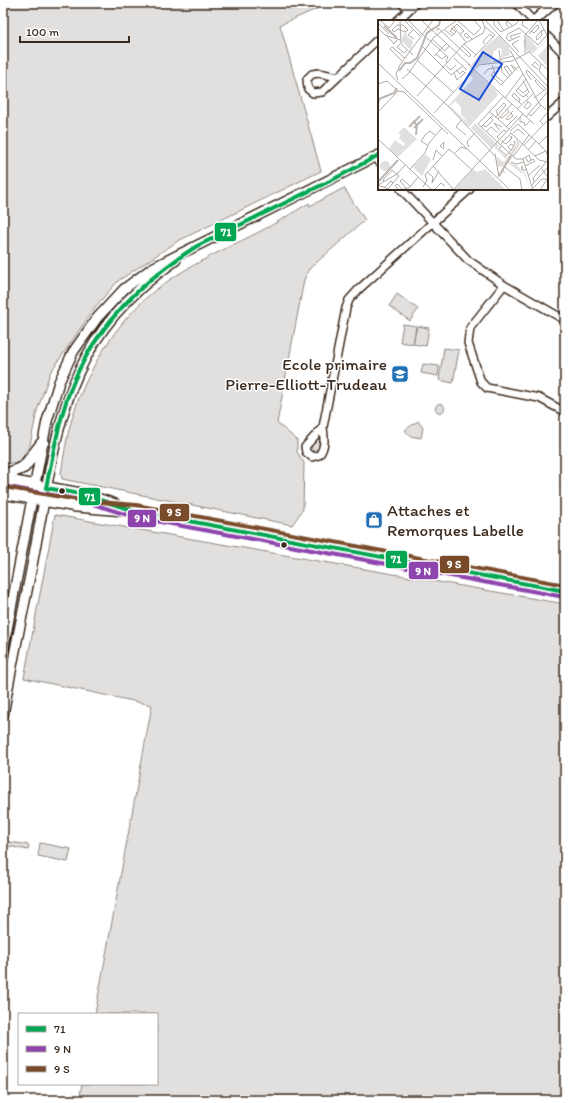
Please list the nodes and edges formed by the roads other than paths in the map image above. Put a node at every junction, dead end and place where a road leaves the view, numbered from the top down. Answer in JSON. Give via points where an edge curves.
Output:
{"nodes":[{"id":1,"x":402,"y":3,"type":"edge"},
{"id":2,"x":416,"y":3,"type":"edge"},
{"id":3,"x":516,"y":3,"type":"edge"},
{"id":4,"x":554,"y":3,"type":"edge"},
{"id":5,"x":408,"y":10,"type":"junction"},
{"id":6,"x":398,"y":20,"type":"edge"},
{"id":7,"x":533,"y":20,"type":"edge"},
{"id":8,"x":535,"y":20,"type":"edge"},
{"id":9,"x":548,"y":37,"type":"edge"},
{"id":10,"x":378,"y":39,"type":"edge"},
{"id":11,"x":565,"y":55,"type":"edge"},
{"id":12,"x":338,"y":77,"type":"dead end"},
{"id":13,"x":565,"y":101,"type":"edge"},
{"id":14,"x":548,"y":116,"type":"edge"},
{"id":15,"x":378,"y":158,"type":"edge"},
{"id":16,"x":402,"y":190,"type":"edge"},
{"id":17,"x":469,"y":190,"type":"edge"},
{"id":18,"x":432,"y":223,"type":"junction"},
{"id":19,"x":197,"y":246,"type":"junction"},
{"id":20,"x":504,"y":285,"type":"junction"},
{"id":21,"x":565,"y":320,"type":"edge"},
{"id":22,"x":565,"y":412,"type":"edge"},
{"id":23,"x":323,"y":427,"type":"dead end"},
{"id":24,"x":42,"y":442,"type":"junction"},
{"id":25,"x":3,"y":476,"type":"edge"},
{"id":26,"x":3,"y":480,"type":"edge"},
{"id":27,"x":34,"y":485,"type":"junction"},
{"id":28,"x":46,"y":488,"type":"junction"},
{"id":29,"x":3,"y":493,"type":"edge"},
{"id":30,"x":32,"y":498,"type":"junction"},
{"id":31,"x":44,"y":501,"type":"junction"},
{"id":32,"x":135,"y":511,"type":"junction"},
{"id":33,"x":565,"y":591,"type":"edge"},
{"id":34,"x":3,"y":650,"type":"edge"},
{"id":35,"x":3,"y":716,"type":"edge"}],
"edges":[{"from":1,"to":5,"type":"street"},
{"from":2,"to":5,"type":"street"},
{"from":3,"to":7,"type":"street"},
{"from":4,"to":8,"type":"street"},
{"from":5,"to":6,"type":"street"},
{"from":9,"to":11,"type":"street"},
{"from":10,"to":12,"type":"street"},
{"from":13,"to":14,"type":"street"},
{"from":15,"to":19,"type":"street"},
{"from":16,"to":18,"type":"street"},
{"from":17,"to":18,"type":"street"},
{"from":18,"to":20,"type":"street","via":[[468,260]]},
{"from":18,"to":23,"type":"street","via":[[349,300]]},
{"from":19,"to":24,"type":"street","via":[[169,258],[141,275],[114,298],[97,318],[64,370],[49,411]]},
{"from":19,"to":28,"type":"street","via":[[166,267],[133,296],[91,346],[66,401]]},
{"from":20,"to":21,"type":"street"},
{"from":20,"to":22,"type":"street","via":[[470,328],[468,343],[481,382],[487,388],[539,398]]},
{"from":24,"to":25,"type":"main road","via":[[24,467]]},
{"from":24,"to":27,"type":"street"},
{"from":26,"to":27,"type":"main road"},
{"from":27,"to":28,"type":"main road"},
{"from":27,"to":30,"type":"street"},
{"from":28,"to":31,"type":"street"},
{"from":28,"to":32,"type":"main road","via":[[81,494]]},
{"from":29,"to":30,"type":"main road"},
{"from":30,"to":31,"type":"main road"},
{"from":30,"to":34,"type":"street"},
{"from":31,"to":32,"type":"main road"},
{"from":31,"to":35,"type":"street"},
{"from":32,"to":33,"type":"main road"}]}
